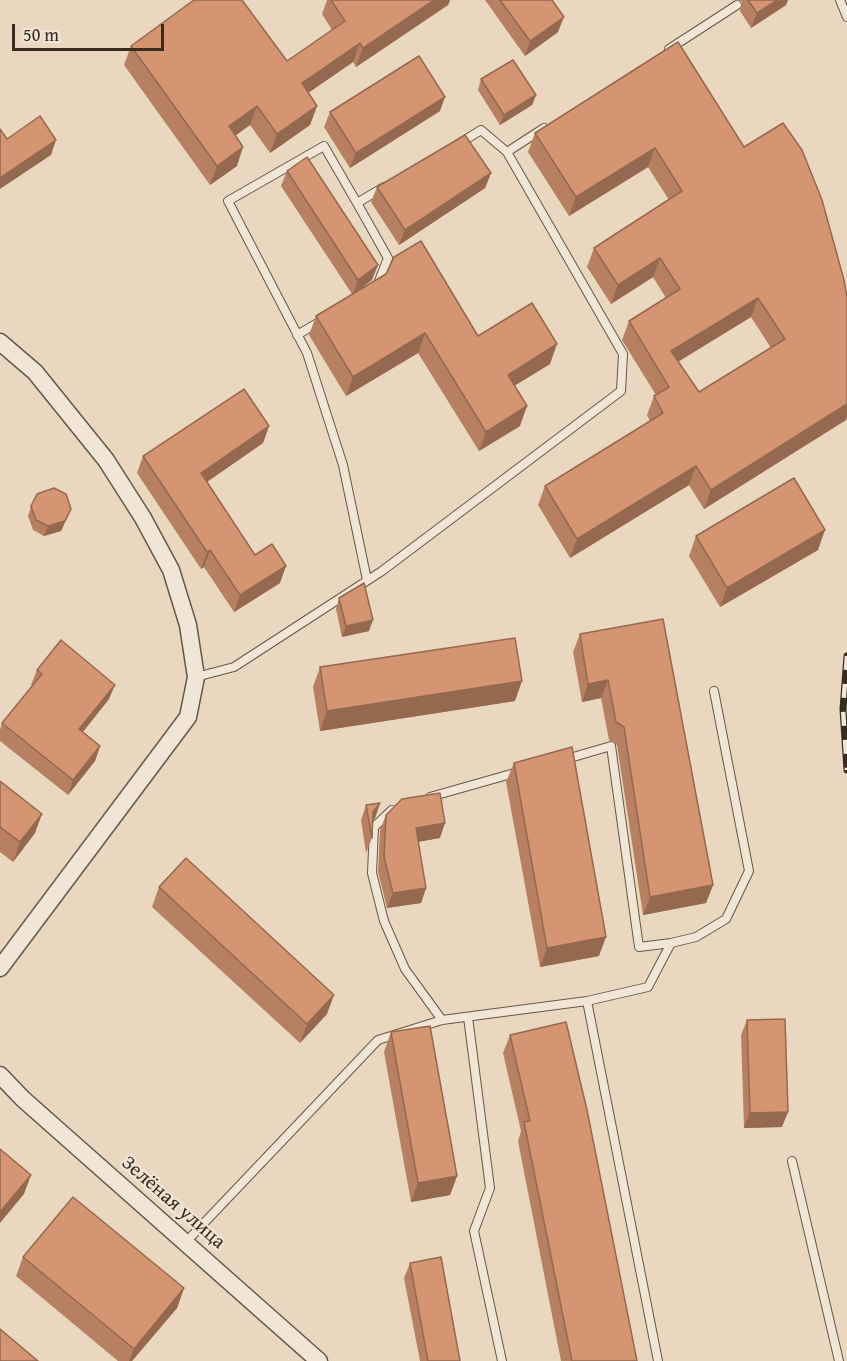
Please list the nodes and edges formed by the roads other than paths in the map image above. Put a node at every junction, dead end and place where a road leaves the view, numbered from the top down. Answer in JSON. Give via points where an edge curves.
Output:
{"nodes":[{"id":1,"x":840,"y":0,"type":"edge"},
{"id":2,"x":737,"y":5,"type":"dead end"},
{"id":3,"x":847,"y":17,"type":"edge"},
{"id":4,"x":657,"y":56,"type":"edge"},
{"id":5,"x":557,"y":120,"type":"edge"},
{"id":6,"x":450,"y":148,"type":"edge"},
{"id":7,"x":507,"y":152,"type":"junction"},
{"id":8,"x":388,"y":185,"type":"edge"},
{"id":9,"x":357,"y":203,"type":"junction"},
{"id":10,"x":367,"y":294,"type":"edge"},
{"id":11,"x":327,"y":317,"type":"edge"},
{"id":12,"x":297,"y":334,"type":"junction"},
{"id":13,"x":0,"y":342,"type":"edge"},
{"id":14,"x":367,"y":580,"type":"junction"},
{"id":15,"x":196,"y":677,"type":"junction"},
{"id":16,"x":714,"y":692,"type":"dead end"},
{"id":17,"x":555,"y":762,"type":"edge"},
{"id":18,"x":533,"y":768,"type":"edge"},
{"id":19,"x":425,"y":799,"type":"edge"},
{"id":20,"x":405,"y":805,"type":"edge"},
{"id":21,"x":671,"y":943,"type":"junction"},
{"id":22,"x":0,"y":968,"type":"edge"},
{"id":23,"x":587,"y":1001,"type":"junction"},
{"id":24,"x":468,"y":1017,"type":"junction"},
{"id":25,"x":442,"y":1020,"type":"junction"},
{"id":26,"x":0,"y":1075,"type":"edge"},
{"id":27,"x":792,"y":1161,"type":"dead end"},
{"id":28,"x":186,"y":1243,"type":"junction"},
{"id":29,"x":319,"y":1361,"type":"edge"},
{"id":30,"x":502,"y":1361,"type":"edge"},
{"id":31,"x":658,"y":1361,"type":"edge"},
{"id":32,"x":839,"y":1361,"type":"edge"}],
"edges":[{"from":1,"to":3,"type":"lane"},
{"from":2,"to":4,"type":"lane"},
{"from":5,"to":7,"type":"lane"},
{"from":6,"to":7,"type":"lane","via":[[480,130]]},
{"from":7,"to":14,"type":"lane","via":[[623,354],[621,391]]},
{"from":8,"to":9,"type":"lane"},
{"from":9,"to":10,"type":"lane","via":[[388,258],[376,288]]},
{"from":9,"to":12,"type":"lane","via":[[324,146],[228,201]]},
{"from":11,"to":12,"type":"lane"},
{"from":12,"to":14,"type":"lane","via":[[307,353],[343,465]]},
{"from":13,"to":15,"type":"street","via":[[35,372],[106,460],[143,518],[171,570],[188,625]]},
{"from":14,"to":15,"type":"lane","via":[[234,667]]},
{"from":15,"to":22,"type":"street","via":[[188,717]]},
{"from":16,"to":21,"type":"lane","via":[[749,871],[726,918],[696,937]]},
{"from":17,"to":21,"type":"lane","via":[[611,746],[639,946]]},
{"from":18,"to":19,"type":"lane"},
{"from":20,"to":25,"type":"lane","via":[[394,808],[374,827],[372,873],[384,921],[405,969]]},
{"from":21,"to":23,"type":"lane","via":[[648,987]]},
{"from":23,"to":24,"type":"lane"},
{"from":23,"to":31,"type":"lane"},
{"from":24,"to":25,"type":"lane"},
{"from":24,"to":30,"type":"lane","via":[[490,1188],[474,1231]]},
{"from":25,"to":28,"type":"lane","via":[[378,1040]]},
{"from":26,"to":28,"type":"street","name":"Зелёная улица","via":[[22,1099]]},
{"from":27,"to":32,"type":"lane"},
{"from":28,"to":29,"type":"street","name":"Зелёная улица"}]}
